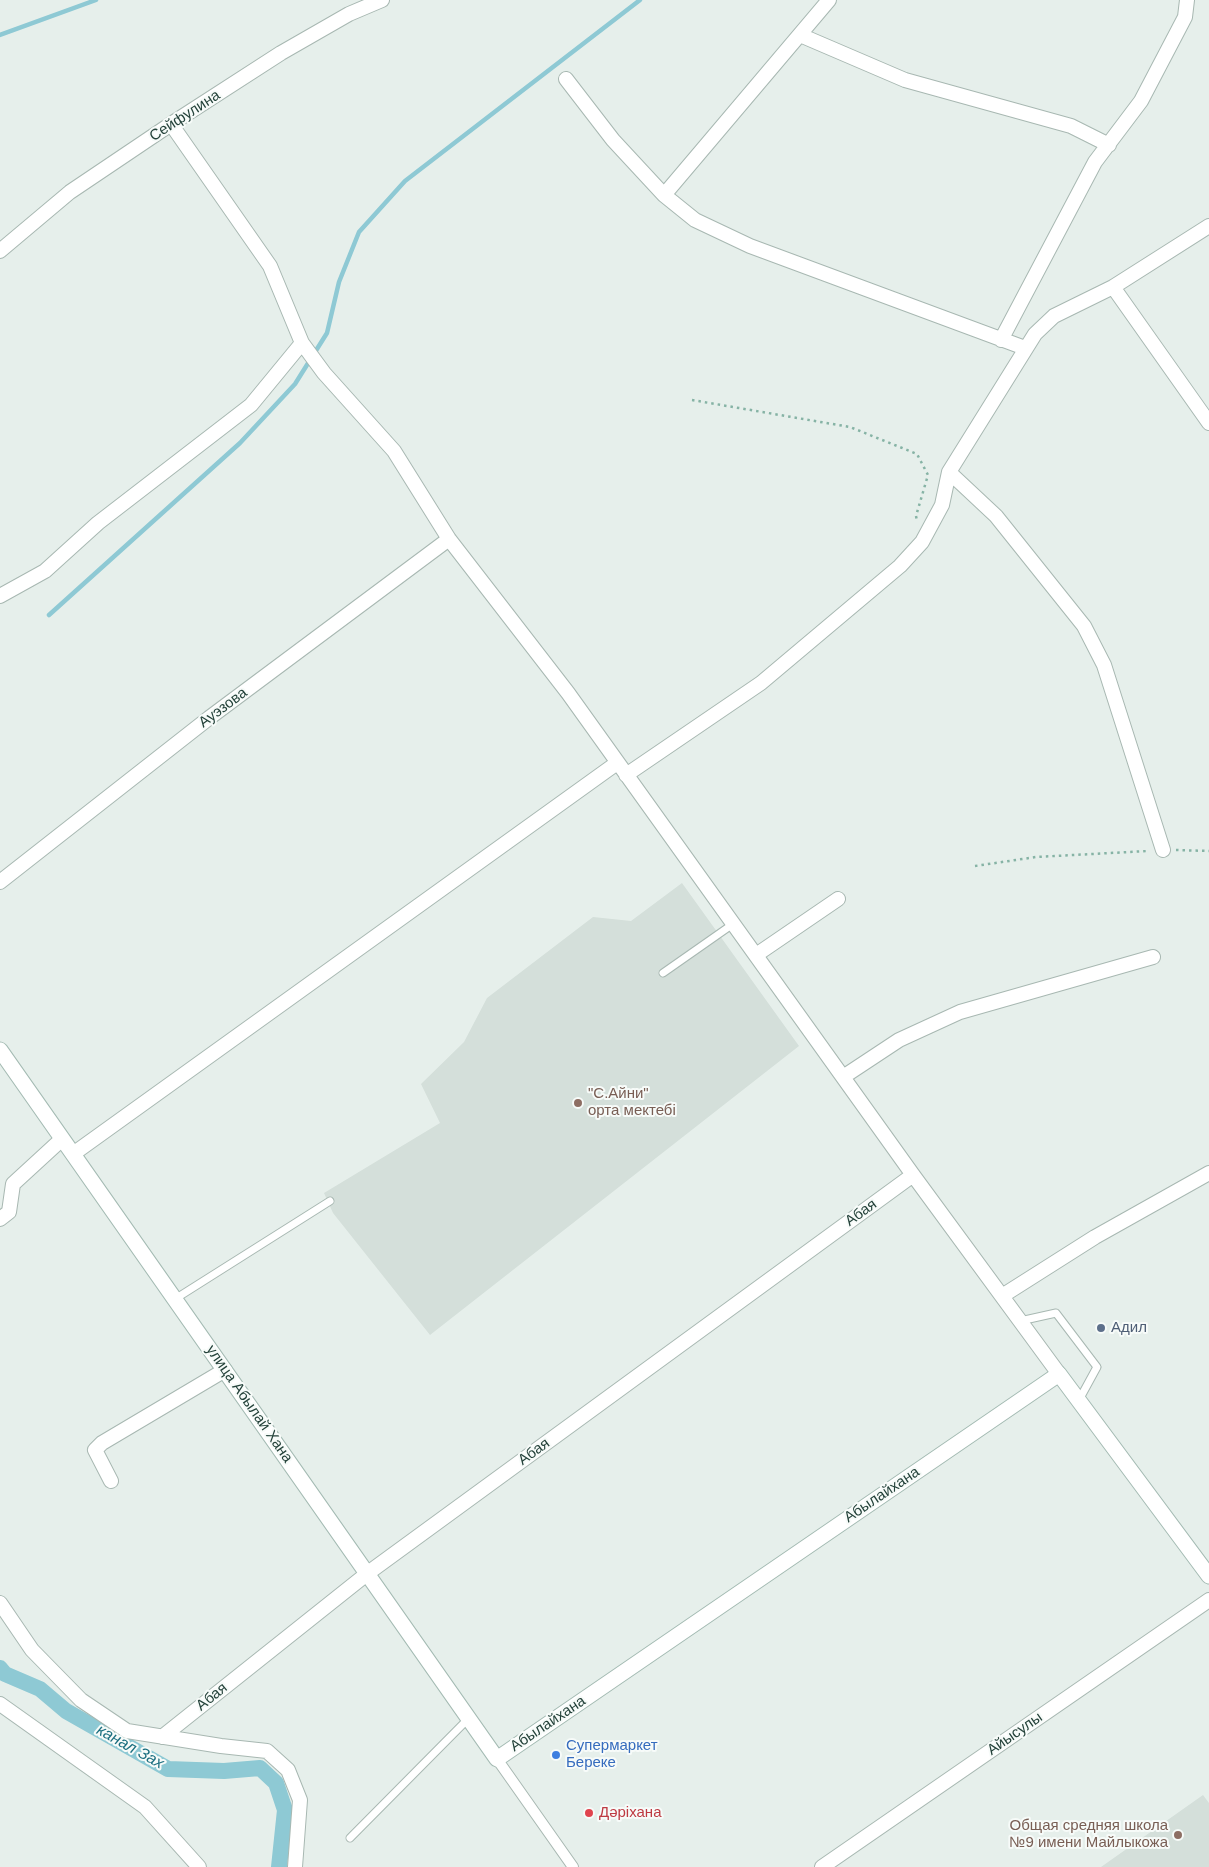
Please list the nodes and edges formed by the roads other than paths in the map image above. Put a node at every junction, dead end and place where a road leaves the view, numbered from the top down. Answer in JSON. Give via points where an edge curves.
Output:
{"nodes":[{"id":1,"x":382,"y":0,"type":"edge"},
{"id":2,"x":829,"y":0,"type":"edge"},
{"id":3,"x":1187,"y":0,"type":"edge"},
{"id":4,"x":800,"y":34,"type":"junction"},
{"id":5,"x":566,"y":79,"type":"dead end"},
{"id":6,"x":171,"y":124,"type":"junction"},
{"id":7,"x":1109,"y":145,"type":"junction"},
{"id":8,"x":664,"y":195,"type":"junction"},
{"id":9,"x":1209,"y":226,"type":"edge"},
{"id":10,"x":0,"y":251,"type":"edge"},
{"id":11,"x":1113,"y":287,"type":"junction"},
{"id":12,"x":1001,"y":340,"type":"junction"},
{"id":13,"x":302,"y":343,"type":"junction"},
{"id":14,"x":1025,"y":348,"type":"junction"},
{"id":15,"x":1209,"y":423,"type":"edge"},
{"id":16,"x":949,"y":472,"type":"junction"},
{"id":17,"x":449,"y":539,"type":"junction"},
{"id":18,"x":0,"y":596,"type":"edge"},
{"id":19,"x":617,"y":763,"type":"junction"},
{"id":20,"x":626,"y":775,"type":"junction"},
{"id":21,"x":1163,"y":850,"type":"road end"},
{"id":22,"x":0,"y":882,"type":"edge"},
{"id":23,"x":838,"y":899,"type":"dead end"},
{"id":24,"x":733,"y":924,"type":"junction"},
{"id":25,"x":756,"y":955,"type":"junction"},
{"id":26,"x":1153,"y":957,"type":"dead end"},
{"id":27,"x":663,"y":973,"type":"dead end"},
{"id":28,"x":0,"y":1050,"type":"edge"},
{"id":29,"x":843,"y":1077,"type":"junction"},
{"id":30,"x":62,"y":1138,"type":"junction"},
{"id":31,"x":73,"y":1154,"type":"junction"},
{"id":32,"x":1209,"y":1173,"type":"edge"},
{"id":33,"x":913,"y":1175,"type":"junction"},
{"id":34,"x":330,"y":1201,"type":"dead end"},
{"id":35,"x":0,"y":1219,"type":"edge"},
{"id":36,"x":1002,"y":1296,"type":"junction"},
{"id":37,"x":175,"y":1299,"type":"junction"},
{"id":38,"x":1020,"y":1321,"type":"junction"},
{"id":39,"x":225,"y":1370,"type":"junction"},
{"id":40,"x":1060,"y":1374,"type":"junction"},
{"id":41,"x":1079,"y":1400,"type":"junction"},
{"id":42,"x":111,"y":1481,"type":"dead end"},
{"id":43,"x":368,"y":1573,"type":"junction"},
{"id":44,"x":1209,"y":1576,"type":"edge"},
{"id":45,"x":1209,"y":1600,"type":"edge"},
{"id":46,"x":0,"y":1603,"type":"edge"},
{"id":47,"x":0,"y":1704,"type":"edge"},
{"id":48,"x":469,"y":1718,"type":"junction"},
{"id":49,"x":162,"y":1737,"type":"junction"},
{"id":50,"x":497,"y":1758,"type":"junction"},
{"id":51,"x":350,"y":1838,"type":"dead end"},
{"id":52,"x":199,"y":1867,"type":"edge"},
{"id":53,"x":294,"y":1867,"type":"edge"},
{"id":54,"x":573,"y":1867,"type":"edge"},
{"id":55,"x":822,"y":1867,"type":"edge"}],
"edges":[{"from":1,"to":6,"type":"street","name":"Сейфулина","via":[[349,14],[281,53]]},
{"from":2,"to":4,"type":"street"},
{"from":3,"to":7,"type":"street","via":[[1184,17],[1141,102]]},
{"from":4,"to":7,"type":"street","via":[[906,80],[1071,126]]},
{"from":4,"to":8,"type":"street"},
{"from":5,"to":8,"type":"street","via":[[614,140]]},
{"from":6,"to":10,"type":"street","name":"Сейфулина","via":[[70,192]]},
{"from":6,"to":13,"type":"street","via":[[270,266]]},
{"from":7,"to":12,"type":"street","via":[[1095,162]]},
{"from":8,"to":12,"type":"street","via":[[696,220],[750,246]]},
{"from":9,"to":11,"type":"street"},
{"from":11,"to":14,"type":"street","via":[[1054,316]]},
{"from":11,"to":15,"type":"street"},
{"from":12,"to":14,"type":"street"},
{"from":13,"to":17,"type":"street","via":[[394,451]]},
{"from":13,"to":18,"type":"street","via":[[251,405],[98,523],[45,571]]},
{"from":14,"to":16,"type":"street"},
{"from":16,"to":20,"type":"street","via":[[942,505],[922,542],[900,566],[760,684]]},
{"from":16,"to":21,"type":"street","via":[[996,516],[1084,626],[1104,665]]},
{"from":17,"to":19,"type":"street","via":[[568,693]]},
{"from":17,"to":22,"type":"street","name":"Ауэзова","via":[[209,718]]},
{"from":19,"to":20,"type":"street"},
{"from":19,"to":31,"type":"street"},
{"from":20,"to":24,"type":"street"},
{"from":23,"to":25,"type":"street"},
{"from":24,"to":25,"type":"street"},
{"from":24,"to":27,"type":"lane"},
{"from":25,"to":29,"type":"street"},
{"from":26,"to":29,"type":"street","via":[[960,1012],[899,1040]]},
{"from":28,"to":30,"type":"main road","name":"улица Абылай Хана"},
{"from":29,"to":33,"type":"street"},
{"from":30,"to":31,"type":"main road","name":"улица Абылай Хана"},
{"from":30,"to":35,"type":"street","via":[[13,1184],[9,1212]]},
{"from":31,"to":37,"type":"main road","name":"улица Абылай Хана"},
{"from":32,"to":36,"type":"street","via":[[1095,1237]]},
{"from":33,"to":36,"type":"street"},
{"from":33,"to":43,"type":"street","name":"Абая"},
{"from":34,"to":37,"type":"lane"},
{"from":36,"to":38,"type":"street"},
{"from":37,"to":39,"type":"main road","name":"улица Абылай Хана"},
{"from":38,"to":40,"type":"street"},
{"from":38,"to":41,"type":"lane","via":[[1056,1313],[1097,1367]]},
{"from":39,"to":42,"type":"street","via":[[102,1443],[95,1450]]},
{"from":39,"to":43,"type":"main road","name":"улица Абылай Хана"},
{"from":40,"to":41,"type":"main road"},
{"from":40,"to":50,"type":"main road","name":"Абылайхана"},
{"from":41,"to":44,"type":"main road"},
{"from":43,"to":48,"type":"main road","name":"улица Абылай Хана"},
{"from":43,"to":49,"type":"street","name":"Абая"},
{"from":45,"to":55,"type":"street","name":"Айысулы"},
{"from":46,"to":49,"type":"street","via":[[32,1650],[81,1700],[127,1730]]},
{"from":47,"to":52,"type":"street","via":[[145,1808]]},
{"from":48,"to":50,"type":"main road","name":"улица Абылай Хана"},
{"from":48,"to":51,"type":"lane"},
{"from":49,"to":53,"type":"street","via":[[267,1750],[288,1770],[300,1800]]},
{"from":50,"to":54,"type":"street"}]}
